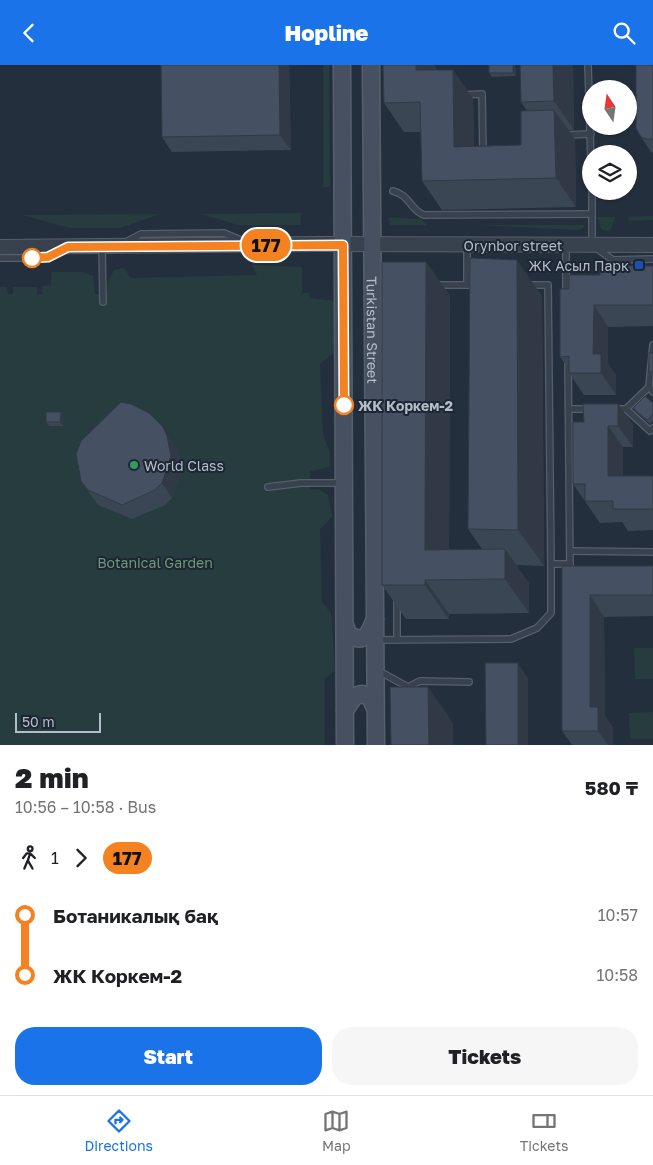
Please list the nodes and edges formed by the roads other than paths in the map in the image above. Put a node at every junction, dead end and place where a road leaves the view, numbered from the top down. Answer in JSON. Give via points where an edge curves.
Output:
{"nodes":[{"id":1,"x":342,"y":65,"type":"edge"},
{"id":2,"x":371,"y":65,"type":"edge"},
{"id":3,"x":588,"y":65,"type":"edge"},
{"id":4,"x":588,"y":80,"type":"edge"},
{"id":5,"x":454,"y":95,"type":"edge"},
{"id":6,"x":582,"y":134,"type":"edge"},
{"id":7,"x":554,"y":135,"type":"edge"},
{"id":8,"x":483,"y":160,"type":"edge"},
{"id":9,"x":393,"y":191,"type":"dead end"},
{"id":10,"x":592,"y":200,"type":"edge"},
{"id":11,"x":592,"y":214,"type":"junction"},
{"id":12,"x":343,"y":245,"type":"junction"},
{"id":13,"x":467,"y":245,"type":"junction"},
{"id":14,"x":566,"y":245,"type":"junction"},
{"id":15,"x":592,"y":245,"type":"junction"},
{"id":16,"x":653,"y":245,"type":"edge"},
{"id":17,"x":3,"y":246,"type":"edge"},
{"id":18,"x":102,"y":246,"type":"junction"},
{"id":19,"x":373,"y":246,"type":"junction"},
{"id":20,"x":68,"y":247,"type":"junction"},
{"id":21,"x":0,"y":258,"type":"edge"},
{"id":22,"x":653,"y":259,"type":"edge"},
{"id":23,"x":423,"y":285,"type":"edge"},
{"id":24,"x":468,"y":285,"type":"junction"},
{"id":25,"x":485,"y":285,"type":"edge"},
{"id":26,"x":521,"y":285,"type":"dead end"},
{"id":27,"x":103,"y":302,"type":"dead end"},
{"id":28,"x":566,"y":303,"type":"edge"},
{"id":29,"x":653,"y":345,"type":"edge"},
{"id":30,"x":567,"y":351,"type":"edge"},
{"id":31,"x":651,"y":389,"type":"edge"},
{"id":32,"x":569,"y":409,"type":"junction"},
{"id":33,"x":598,"y":409,"type":"edge"},
{"id":34,"x":607,"y":409,"type":"edge"},
{"id":35,"x":626,"y":409,"type":"junction"},
{"id":36,"x":652,"y":431,"type":"edge"},
{"id":37,"x":344,"y":483,"type":"junction"},
{"id":38,"x":268,"y":487,"type":"dead end"},
{"id":39,"x":570,"y":551,"type":"junction"},
{"id":40,"x":653,"y":552,"type":"edge"},
{"id":41,"x":570,"y":564,"type":"junction"},
{"id":42,"x":551,"y":565,"type":"junction"},
{"id":43,"x":570,"y":583,"type":"edge"},
{"id":44,"x":397,"y":592,"type":"edge"},
{"id":45,"x":375,"y":619,"type":"junction"},
{"id":46,"x":345,"y":625,"type":"junction"},
{"id":47,"x":375,"y":640,"type":"junction"},
{"id":48,"x":397,"y":640,"type":"junction"},
{"id":49,"x":375,"y":668,"type":"junction"},
{"id":50,"x":469,"y":682,"type":"dead end"},
{"id":51,"x":408,"y":687,"type":"junction"},
{"id":52,"x":405,"y":703,"type":"edge"},
{"id":53,"x":376,"y":708,"type":"junction"},
{"id":54,"x":345,"y":711,"type":"junction"},
{"id":55,"x":345,"y":745,"type":"edge"},
{"id":56,"x":376,"y":745,"type":"edge"}],
"edges":[{"from":1,"to":12,"type":"main road"},
{"from":2,"to":19,"type":"main road","name":"Turkistan Street"},
{"from":3,"to":4,"type":"lane"},
{"from":5,"to":8,"type":"lane","via":[[482,95]]},
{"from":6,"to":7,"type":"lane"},
{"from":9,"to":11,"type":"lane","via":[[402,193],[424,215]]},
{"from":10,"to":11,"type":"lane"},
{"from":11,"to":15,"type":"lane"},
{"from":12,"to":18,"type":"street"},
{"from":12,"to":19,"type":"street"},
{"from":12,"to":37,"type":"main road"},
{"from":13,"to":14,"type":"street","name":"Orynbor street"},
{"from":13,"to":19,"type":"street","name":"Orynbor street"},
{"from":13,"to":24,"type":"lane"},
{"from":14,"to":15,"type":"street","name":"Orynbor street"},
{"from":14,"to":28,"type":"lane"},
{"from":15,"to":16,"type":"street","name":"Orynbor street"},
{"from":15,"to":22,"type":"lane","via":[[613,260]]},
{"from":17,"to":20,"type":"street"},
{"from":18,"to":20,"type":"street"},
{"from":18,"to":27,"type":"lane"},
{"from":19,"to":45,"type":"main road","name":"Turkistan Street","via":[[378,486]]},
{"from":20,"to":21,"type":"lane","via":[[48,257]]},
{"from":23,"to":24,"type":"lane"},
{"from":24,"to":25,"type":"lane"},
{"from":26,"to":42,"type":"lane","via":[[548,285]]},
{"from":29,"to":31,"type":"lane"},
{"from":30,"to":32,"type":"lane"},
{"from":31,"to":35,"type":"lane"},
{"from":32,"to":33,"type":"lane"},
{"from":32,"to":39,"type":"lane"},
{"from":34,"to":35,"type":"lane"},
{"from":35,"to":36,"type":"lane"},
{"from":37,"to":38,"type":"lane"},
{"from":37,"to":46,"type":"main road"},
{"from":39,"to":40,"type":"lane"},
{"from":39,"to":41,"type":"lane"},
{"from":41,"to":42,"type":"lane"},
{"from":41,"to":43,"type":"lane"},
{"from":42,"to":48,"type":"lane","via":[[551,613],[537,628],[511,639]]},
{"from":44,"to":48,"type":"lane"},
{"from":45,"to":46,"type":"main road","via":[[369,633],[362,639],[348,634]]},
{"from":45,"to":47,"type":"main road","name":"Turkistan Street"},
{"from":46,"to":54,"type":"main road"},
{"from":47,"to":48,"type":"lane"},
{"from":47,"to":49,"type":"main road","name":"Turkistan Street"},
{"from":49,"to":51,"type":"lane"},
{"from":49,"to":53,"type":"main road","name":"Turkistan Street"},
{"from":50,"to":51,"type":"lane","via":[[420,681]]},
{"from":51,"to":52,"type":"lane"},
{"from":53,"to":54,"type":"main road","via":[[370,697],[362,694],[355,696]]},
{"from":53,"to":56,"type":"main road","name":"Turkistan Street"},
{"from":54,"to":55,"type":"main road"}]}
